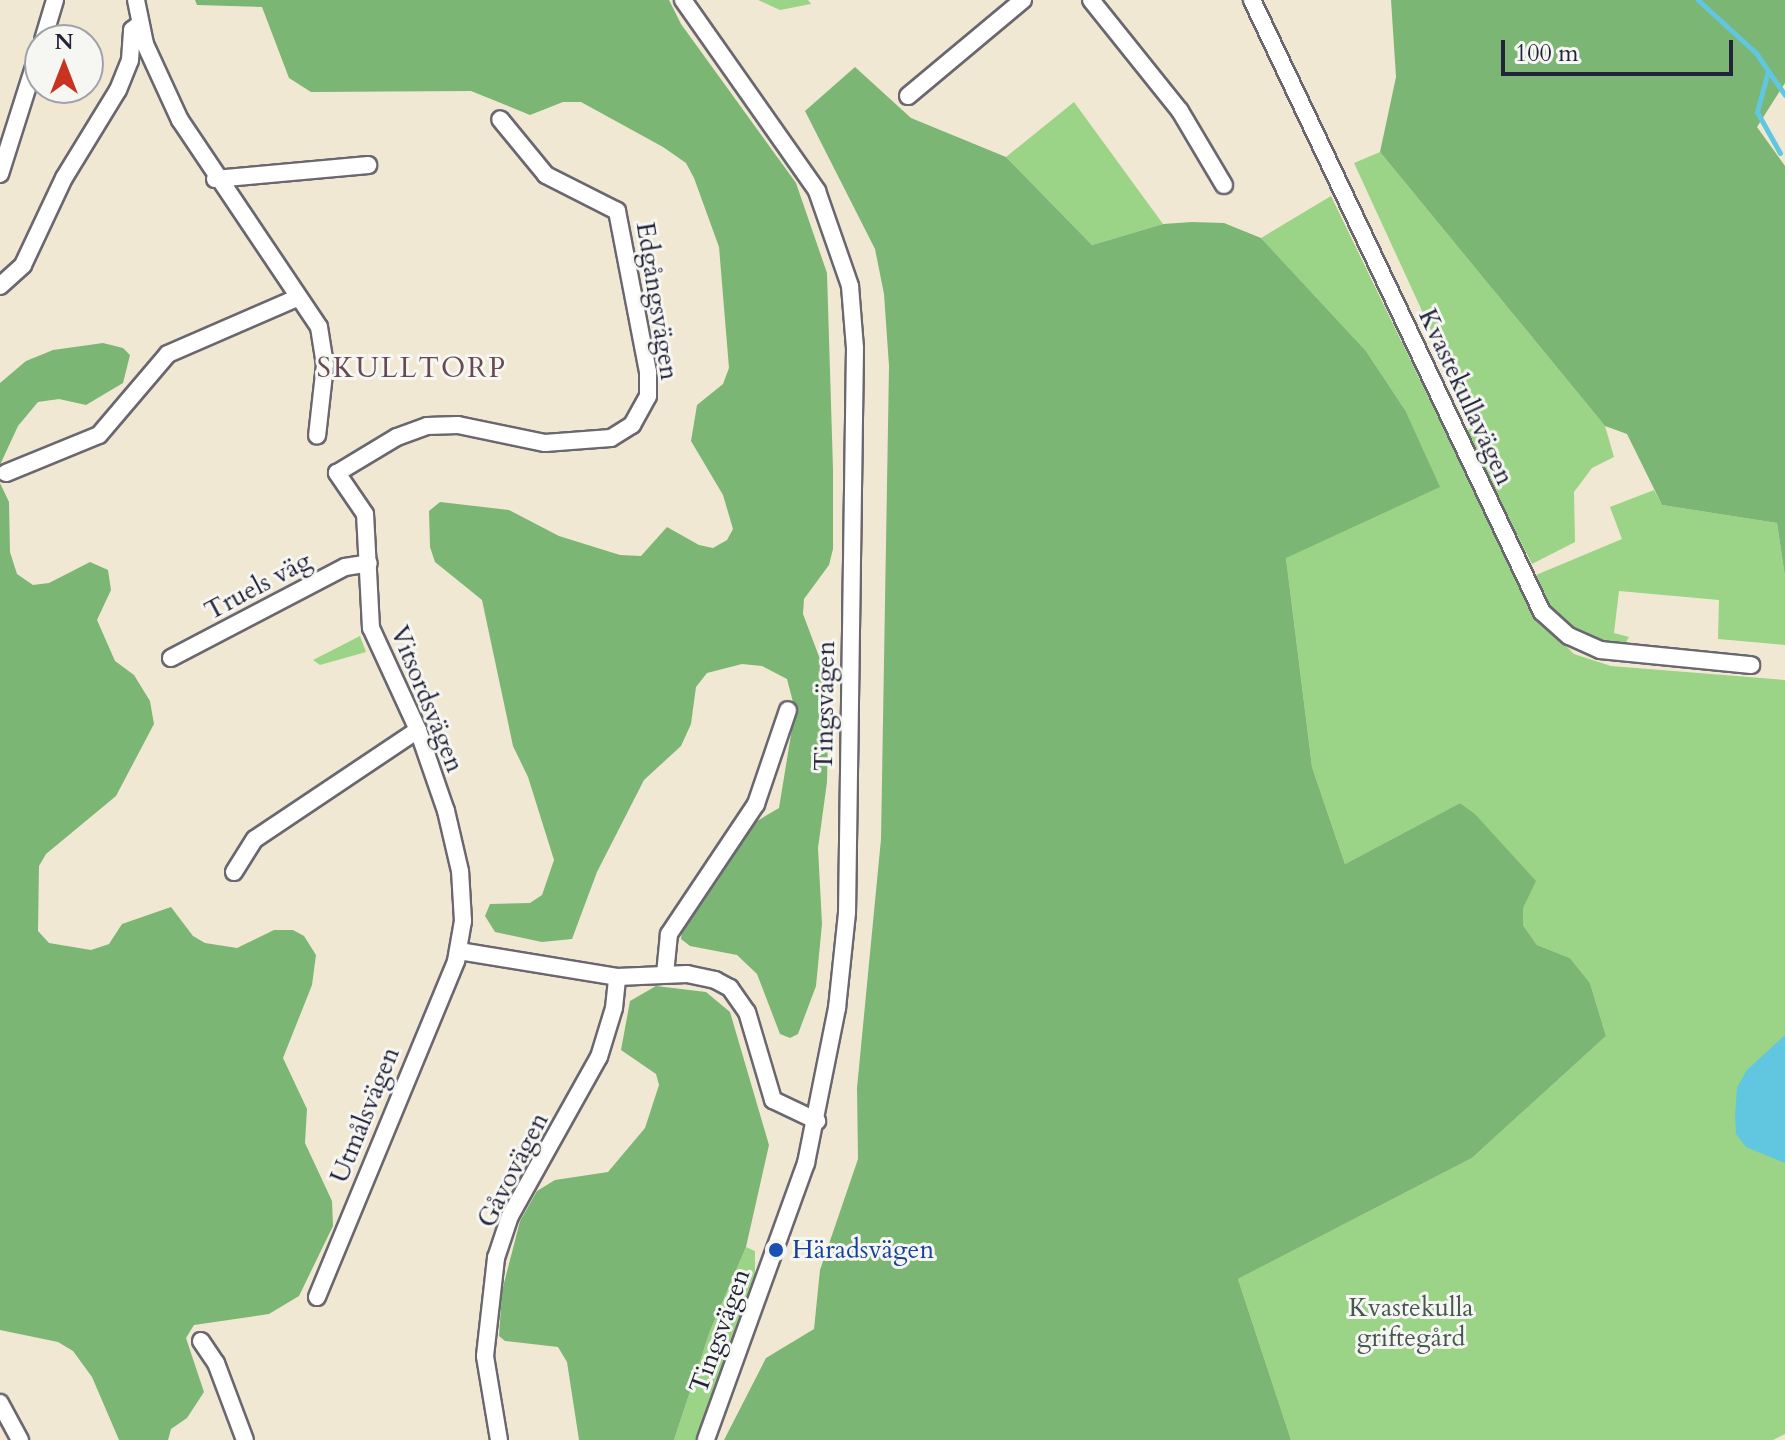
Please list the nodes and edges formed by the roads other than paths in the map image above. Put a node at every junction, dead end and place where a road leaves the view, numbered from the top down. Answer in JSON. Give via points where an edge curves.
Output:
{"nodes":[{"id":1,"x":55,"y":0,"type":"edge"},
{"id":2,"x":136,"y":0,"type":"edge"},
{"id":3,"x":683,"y":0,"type":"edge"},
{"id":4,"x":1023,"y":0,"type":"edge"},
{"id":5,"x":1091,"y":0,"type":"edge"},
{"id":6,"x":1252,"y":0,"type":"edge"},
{"id":7,"x":48,"y":24,"type":"edge"},
{"id":8,"x":140,"y":24,"type":"junction"},
{"id":9,"x":908,"y":96,"type":"dead end"},
{"id":10,"x":24,"y":98,"type":"edge"},
{"id":11,"x":500,"y":119,"type":"dead end"},
{"id":12,"x":368,"y":165,"type":"dead end"},
{"id":13,"x":0,"y":174,"type":"edge"},
{"id":14,"x":215,"y":179,"type":"junction"},
{"id":15,"x":1224,"y":185,"type":"dead end"},
{"id":16,"x":0,"y":286,"type":"edge"},
{"id":17,"x":297,"y":298,"type":"junction"},
{"id":18,"x":317,"y":436,"type":"dead end"},
{"id":19,"x":6,"y":473,"type":"dead end"},
{"id":20,"x":337,"y":473,"type":"joint"},
{"id":21,"x":369,"y":563,"type":"junction"},
{"id":22,"x":171,"y":658,"type":"dead end"},
{"id":23,"x":1751,"y":665,"type":"dead end"},
{"id":24,"x":788,"y":710,"type":"dead end"},
{"id":25,"x":418,"y":730,"type":"junction"},
{"id":26,"x":234,"y":872,"type":"dead end"},
{"id":27,"x":459,"y":951,"type":"junction"},
{"id":28,"x":665,"y":974,"type":"junction"},
{"id":29,"x":617,"y":977,"type":"junction"},
{"id":30,"x":817,"y":1121,"type":"junction"},
{"id":31,"x":317,"y":1297,"type":"dead end"},
{"id":32,"x":201,"y":1341,"type":"dead end"},
{"id":33,"x":0,"y":1403,"type":"edge"},
{"id":34,"x":20,"y":1440,"type":"edge"},
{"id":35,"x":245,"y":1440,"type":"edge"},
{"id":36,"x":499,"y":1440,"type":"edge"},
{"id":37,"x":706,"y":1440,"type":"edge"}],
"edges":[{"from":1,"to":7,"type":"street"},
{"from":2,"to":8,"type":"street"},
{"from":3,"to":30,"type":"street","name":"Tingsvägen","via":[[817,191],[841,252],[854,310],[847,913]]},
{"from":4,"to":9,"type":"street"},
{"from":5,"to":15,"type":"street","via":[[1180,111]]},
{"from":6,"to":23,"type":"street","name":"Kvastekullavägen","via":[[1542,612],[1569,636],[1600,650]]},
{"from":8,"to":14,"type":"street","via":[[153,67]]},
{"from":8,"to":16,"type":"street","via":[[132,30],[130,60],[118,90],[72,165],[23,265]]},
{"from":10,"to":13,"type":"street"},
{"from":11,"to":20,"type":"street","name":"Edgångsvägen","via":[[546,175],[617,211],[648,372],[645,406],[622,433],[597,441],[545,443],[458,425],[427,426],[397,437]]},
{"from":12,"to":14,"type":"street"},
{"from":14,"to":17,"type":"street"},
{"from":17,"to":18,"type":"street","via":[[324,341]]},
{"from":17,"to":19,"type":"street","via":[[168,354],[99,435]]},
{"from":20,"to":21,"type":"street","name":"Vitsordsvägen","via":[[365,514]]},
{"from":21,"to":22,"type":"street","name":"Truels väg","via":[[345,567]]},
{"from":21,"to":25,"type":"street","name":"Vitsordsvägen","via":[[371,628]]},
{"from":24,"to":28,"type":"street","via":[[756,804],[669,934]]},
{"from":25,"to":26,"type":"street","via":[[255,839]]},
{"from":25,"to":27,"type":"street","name":"Vitsordsvägen","via":[[460,871]]},
{"from":27,"to":29,"type":"street"},
{"from":27,"to":31,"type":"street","name":"Utmålsvägen"},
{"from":28,"to":29,"type":"street"},
{"from":28,"to":30,"type":"street","via":[[702,975],[730,988],[753,1030],[773,1100]]},
{"from":29,"to":36,"type":"street","name":"Gåvovägen","via":[[599,1057],[510,1216],[496,1258],[485,1356]]},
{"from":30,"to":37,"type":"street","name":"Tingsvägen","via":[[794,1200]]},
{"from":32,"to":35,"type":"street","via":[[216,1363]]},
{"from":33,"to":34,"type":"street"}]}
